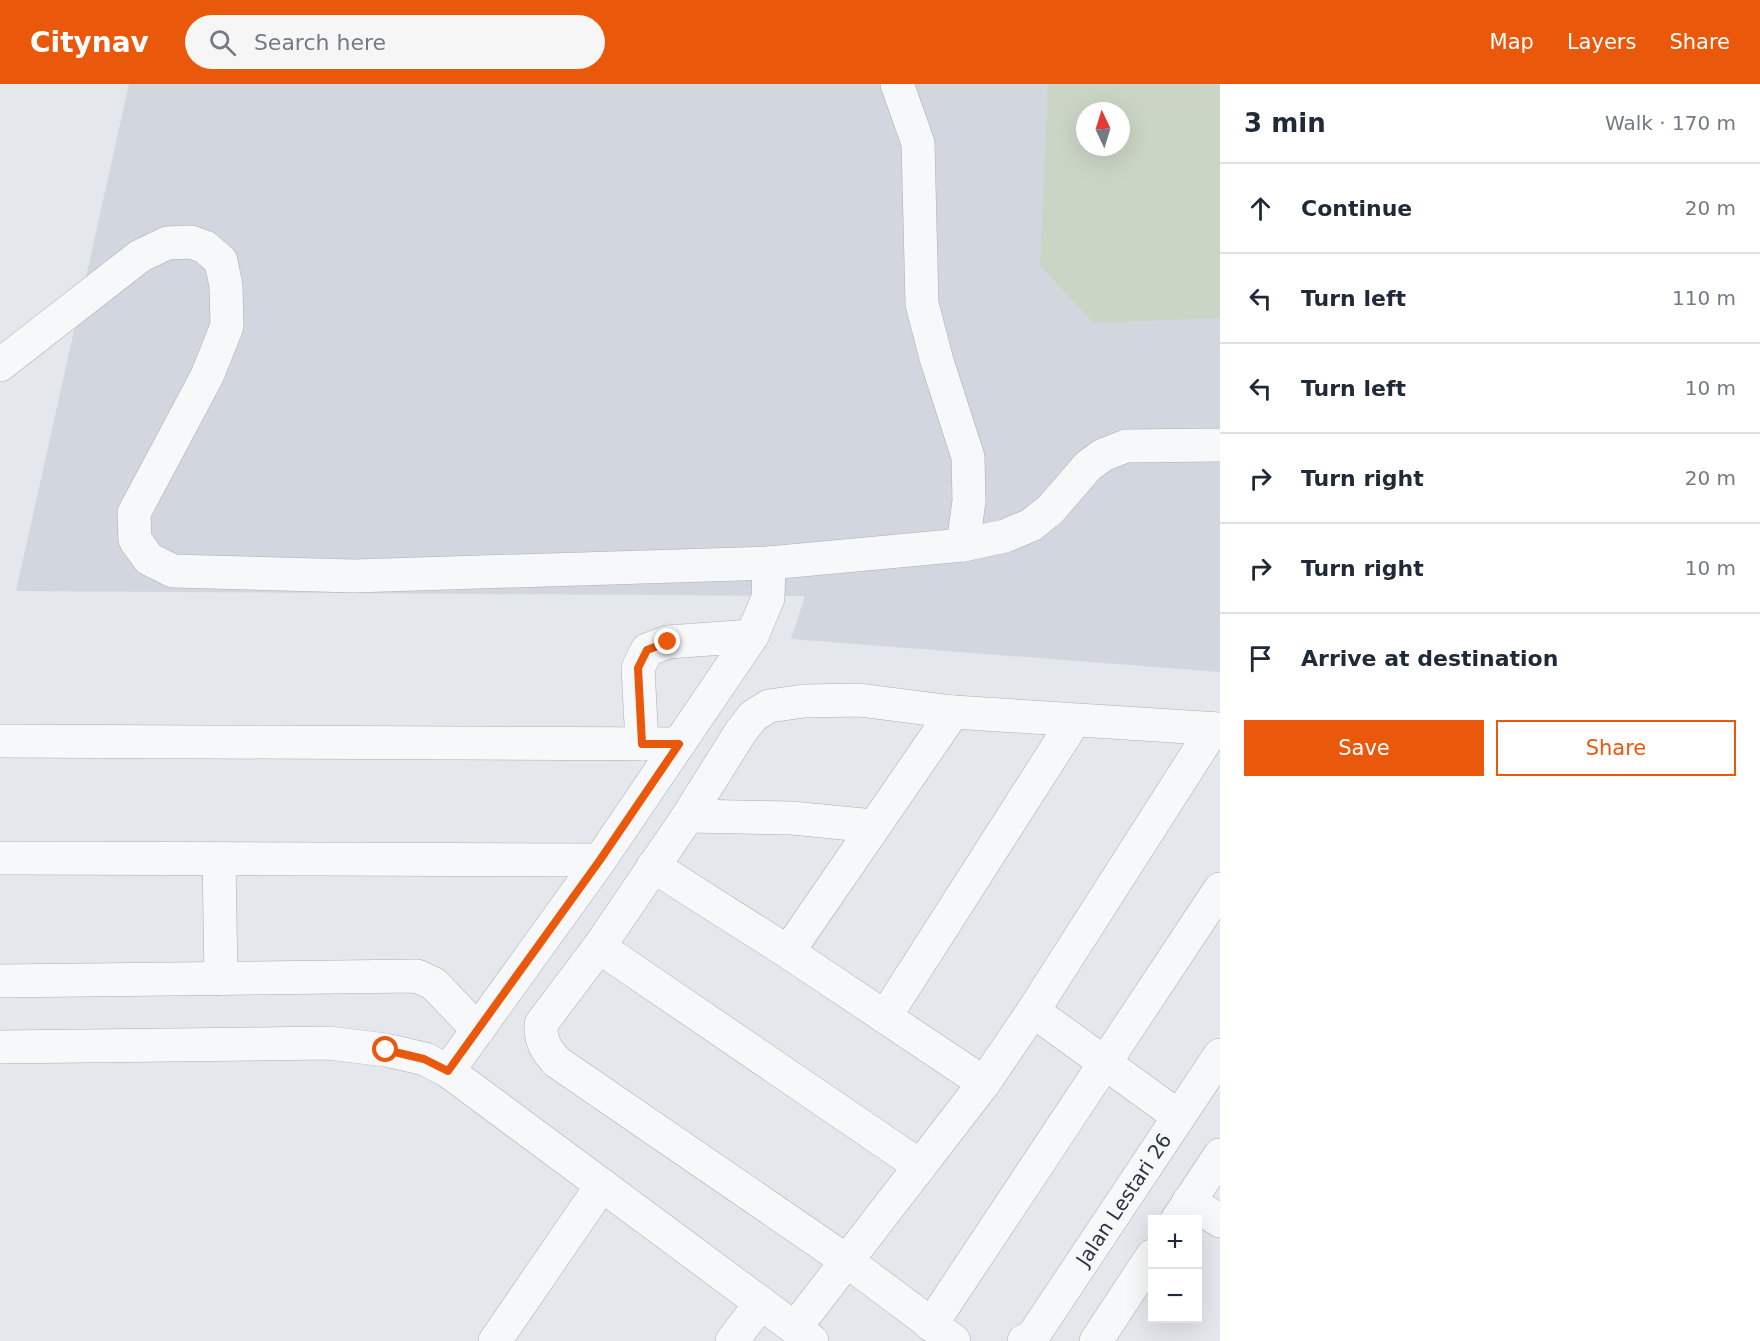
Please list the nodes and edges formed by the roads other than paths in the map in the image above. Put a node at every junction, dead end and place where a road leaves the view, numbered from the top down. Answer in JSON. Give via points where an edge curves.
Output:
{"nodes":[{"id":1,"x":897,"y":84,"type":"edge"},
{"id":2,"x":0,"y":365,"type":"edge"},
{"id":3,"x":1220,"y":445,"type":"edge"},
{"id":4,"x":963,"y":545,"type":"junction"},
{"id":5,"x":769,"y":563,"type":"junction"},
{"id":6,"x":752,"y":636,"type":"junction"},
{"id":7,"x":953,"y":712,"type":"junction"},
{"id":8,"x":1074,"y":721,"type":"junction"},
{"id":9,"x":1216,"y":729,"type":"edge"},
{"id":10,"x":0,"y":741,"type":"edge"},
{"id":11,"x":642,"y":744,"type":"junction"},
{"id":12,"x":679,"y":744,"type":"junction"},
{"id":13,"x":688,"y":816,"type":"junction"},
{"id":14,"x":873,"y":826,"type":"junction"},
{"id":15,"x":0,"y":858,"type":"edge"},
{"id":16,"x":219,"y":859,"type":"junction"},
{"id":17,"x":600,"y":860,"type":"junction"},
{"id":18,"x":653,"y":866,"type":"junction"},
{"id":19,"x":1220,"y":888,"type":"edge"},
{"id":20,"x":599,"y":947,"type":"junction"},
{"id":21,"x":788,"y":952,"type":"junction"},
{"id":22,"x":221,"y":978,"type":"junction"},
{"id":23,"x":0,"y":981,"type":"edge"},
{"id":24,"x":1033,"y":1011,"type":"junction"},
{"id":25,"x":885,"y":1017,"type":"junction"},
{"id":26,"x":478,"y":1030,"type":"junction"},
{"id":27,"x":0,"y":1047,"type":"edge"},
{"id":28,"x":1220,"y":1055,"type":"edge"},
{"id":29,"x":1104,"y":1062,"type":"junction"},
{"id":30,"x":448,"y":1071,"type":"junction"},
{"id":31,"x":984,"y":1083,"type":"junction"},
{"id":32,"x":1178,"y":1116,"type":"junction"},
{"id":33,"x":1220,"y":1155,"type":"edge"},
{"id":34,"x":920,"y":1166,"type":"junction"},
{"id":35,"x":602,"y":1185,"type":"junction"},
{"id":36,"x":1183,"y":1210,"type":"edge"},
{"id":37,"x":1220,"y":1221,"type":"edge"},
{"id":38,"x":847,"y":1261,"type":"junction"},
{"id":39,"x":1148,"y":1262,"type":"edge"},
{"id":40,"x":761,"y":1303,"type":"junction"},
{"id":41,"x":942,"y":1333,"type":"edge"},
{"id":42,"x":803,"y":1334,"type":"edge"},
{"id":43,"x":495,"y":1341,"type":"edge"},
{"id":44,"x":732,"y":1341,"type":"edge"},
{"id":45,"x":1024,"y":1341,"type":"edge"},
{"id":46,"x":1096,"y":1341,"type":"edge"}],
"edges":[{"from":1,"to":4,"type":"street","via":[[918,143],[922,304],[968,457],[969,501]]},
{"from":2,"to":5,"type":"street","via":[[140,256],[167,243],[191,243],[205,247],[221,261],[227,326],[207,376],[134,513],[135,540],[149,560],[173,571],[354,576]]},
{"from":3,"to":4,"type":"street","via":[[1126,446],[1088,466],[1050,510],[1031,525],[1005,536]]},
{"from":4,"to":5,"type":"street"},
{"from":5,"to":6,"type":"street","via":[[768,598]]},
{"from":6,"to":11,"type":"street","via":[[668,642],[647,650],[638,668]]},
{"from":6,"to":12,"type":"street"},
{"from":7,"to":8,"type":"street"},
{"from":7,"to":13,"type":"street","via":[[859,700],[769,706],[753,716],[740,733]]},
{"from":7,"to":14,"type":"street"},
{"from":8,"to":9,"type":"street"},
{"from":8,"to":25,"type":"street"},
{"from":9,"to":24,"type":"street"},
{"from":10,"to":11,"type":"street"},
{"from":11,"to":12,"type":"street"},
{"from":12,"to":17,"type":"street"},
{"from":13,"to":14,"type":"street","via":[[792,818]]},
{"from":13,"to":18,"type":"street"},
{"from":14,"to":21,"type":"street"},
{"from":15,"to":16,"type":"street"},
{"from":16,"to":17,"type":"street"},
{"from":16,"to":22,"type":"street"},
{"from":17,"to":26,"type":"street"},
{"from":18,"to":20,"type":"street"},
{"from":18,"to":21,"type":"street"},
{"from":19,"to":29,"type":"street"},
{"from":20,"to":34,"type":"street"},
{"from":20,"to":38,"type":"street","via":[[541,1024],[545,1049],[557,1062]]},
{"from":21,"to":25,"type":"street"},
{"from":22,"to":23,"type":"street"},
{"from":22,"to":26,"type":"street","via":[[417,976],[434,984]]},
{"from":24,"to":29,"type":"street"},
{"from":24,"to":31,"type":"street"},
{"from":25,"to":31,"type":"street"},
{"from":26,"to":30,"type":"street"},
{"from":27,"to":30,"type":"street","via":[[329,1043],[386,1050],[424,1059]]},
{"from":28,"to":32,"type":"street","name":"Jalan Lestari 26"},
{"from":29,"to":32,"type":"street"},
{"from":29,"to":41,"type":"street"},
{"from":30,"to":35,"type":"street"},
{"from":31,"to":34,"type":"street"},
{"from":32,"to":45,"type":"street","name":"Jalan Lestari 26","via":[[1033,1336]]},
{"from":33,"to":36,"type":"street"},
{"from":34,"to":38,"type":"street"},
{"from":35,"to":40,"type":"street"},
{"from":35,"to":43,"type":"street"},
{"from":36,"to":37,"type":"street"},
{"from":38,"to":41,"type":"street"},
{"from":38,"to":42,"type":"street"},
{"from":39,"to":46,"type":"street"},
{"from":40,"to":42,"type":"street"},
{"from":40,"to":44,"type":"street"}]}
